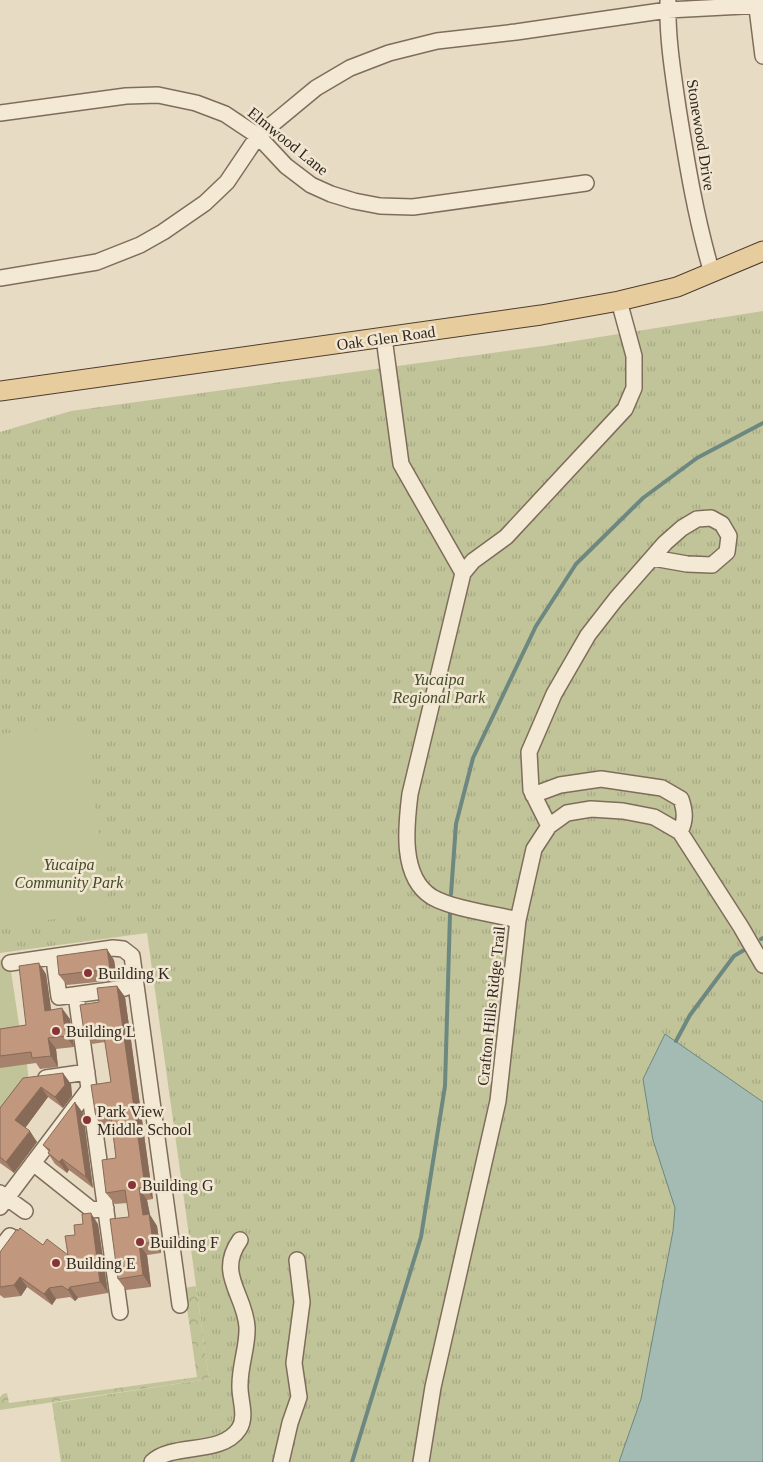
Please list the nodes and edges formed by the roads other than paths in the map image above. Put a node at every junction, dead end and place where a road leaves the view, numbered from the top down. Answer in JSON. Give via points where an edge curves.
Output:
{"nodes":[{"id":1,"x":759,"y":4,"type":"edge"},
{"id":2,"x":668,"y":5,"type":"edge"},
{"id":3,"x":763,"y":56,"type":"edge"},
{"id":4,"x":0,"y":113,"type":"edge"},
{"id":5,"x":258,"y":136,"type":"junction"},
{"id":6,"x":586,"y":183,"type":"dead end"},
{"id":7,"x":763,"y":251,"type":"edge"},
{"id":8,"x":712,"y":273,"type":"junction"},
{"id":9,"x":0,"y":278,"type":"edge"},
{"id":10,"x":619,"y":301,"type":"junction"},
{"id":11,"x":384,"y":338,"type":"junction"},
{"id":12,"x":0,"y":391,"type":"edge"},
{"id":13,"x":654,"y":558,"type":"junction"},
{"id":14,"x":464,"y":573,"type":"junction"},
{"id":15,"x":533,"y":795,"type":"junction"},
{"id":16,"x":549,"y":826,"type":"junction"},
{"id":17,"x":680,"y":832,"type":"junction"},
{"id":18,"x":518,"y":920,"type":"junction"},
{"id":19,"x":10,"y":963,"type":"dead end"},
{"id":20,"x":763,"y":965,"type":"edge"},
{"id":21,"x":55,"y":966,"type":"edge"},
{"id":22,"x":125,"y":988,"type":"dead end"},
{"id":23,"x":76,"y":995,"type":"junction"},
{"id":24,"x":87,"y":1072,"type":"junction"},
{"id":25,"x":29,"y":1080,"type":"edge"},
{"id":26,"x":89,"y":1089,"type":"junction"},
{"id":27,"x":33,"y":1163,"type":"junction"},
{"id":28,"x":2,"y":1199,"type":"edge"},
{"id":29,"x":106,"y":1208,"type":"junction"},
{"id":30,"x":25,"y":1211,"type":"dead end"},
{"id":31,"x":10,"y":1236,"type":"edge"},
{"id":32,"x":240,"y":1240,"type":"dead end"},
{"id":33,"x":0,"y":1249,"type":"edge"},
{"id":34,"x":297,"y":1260,"type":"dead end"},
{"id":35,"x":180,"y":1305,"type":"dead end"},
{"id":36,"x":120,"y":1312,"type":"dead end"},
{"id":37,"x":152,"y":1462,"type":"edge"},
{"id":38,"x":281,"y":1462,"type":"edge"},
{"id":39,"x":421,"y":1462,"type":"edge"}],
"edges":[{"from":1,"to":2,"type":"street"},
{"from":1,"to":3,"type":"street"},
{"from":2,"to":5,"type":"street","via":[[516,32],[437,41],[389,53],[350,68],[316,88]]},
{"from":2,"to":8,"type":"street","name":"Stonewood Drive","via":[[686,162],[700,233]]},
{"from":4,"to":5,"type":"street","name":"Elmwood Lane","via":[[126,96],[158,95],[196,103],[225,114]]},
{"from":5,"to":6,"type":"street","name":"Elmwood Lane","via":[[286,166],[311,185],[354,201],[380,206],[413,207]]},
{"from":5,"to":9,"type":"street","via":[[227,182],[205,203],[140,245],[97,262]]},
{"from":7,"to":8,"type":"main road","name":"Oak Glen Road"},
{"from":8,"to":10,"type":"main road","name":"Oak Glen Road","via":[[677,287]]},
{"from":10,"to":11,"type":"main road","name":"Oak Glen Road"},
{"from":10,"to":14,"type":"street","via":[[634,356],[634,388],[625,409],[506,537],[473,561]]},
{"from":11,"to":12,"type":"main road","name":"Oak Glen Road"},
{"from":11,"to":14,"type":"street","via":[[401,464]]},
{"from":13,"to":13,"type":"street","via":[[665,543],[697,519],[711,518],[722,524],[729,536],[727,552],[712,565]]},
{"from":13,"to":15,"type":"street","via":[[588,634],[554,694],[529,752]]},
{"from":14,"to":18,"type":"street","name":"Crafton Hills Ridge Trail","via":[[410,794],[405,830],[409,859],[417,883],[432,897]]},
{"from":15,"to":16,"type":"street"},
{"from":15,"to":17,"type":"street","via":[[560,785],[601,779],[662,788],[681,799],[685,811]]},
{"from":16,"to":17,"type":"street","via":[[567,813],[591,809],[654,817]]},
{"from":16,"to":18,"type":"street","via":[[534,849]]},
{"from":17,"to":20,"type":"street"},
{"from":18,"to":39,"type":"street","name":"Crafton Hills Ridge Trail","via":[[498,1101],[433,1387]]},
{"from":19,"to":35,"type":"street","via":[[113,948],[127,950],[132,956]]},
{"from":21,"to":23,"type":"street","via":[[59,997]]},
{"from":22,"to":23,"type":"street"},
{"from":23,"to":24,"type":"street"},
{"from":24,"to":25,"type":"street"},
{"from":24,"to":26,"type":"street"},
{"from":26,"to":27,"type":"street"},
{"from":26,"to":29,"type":"street"},
{"from":27,"to":28,"type":"street"},
{"from":27,"to":29,"type":"street","via":[[92,1210]]},
{"from":28,"to":30,"type":"street"},
{"from":29,"to":36,"type":"street"},
{"from":31,"to":33,"type":"street"},
{"from":32,"to":37,"type":"street","via":[[232,1253],[230,1273],[247,1326],[240,1383],[243,1416],[240,1428],[220,1443],[165,1454]]},
{"from":34,"to":38,"type":"street","via":[[302,1302],[294,1363],[300,1397]]}]}
